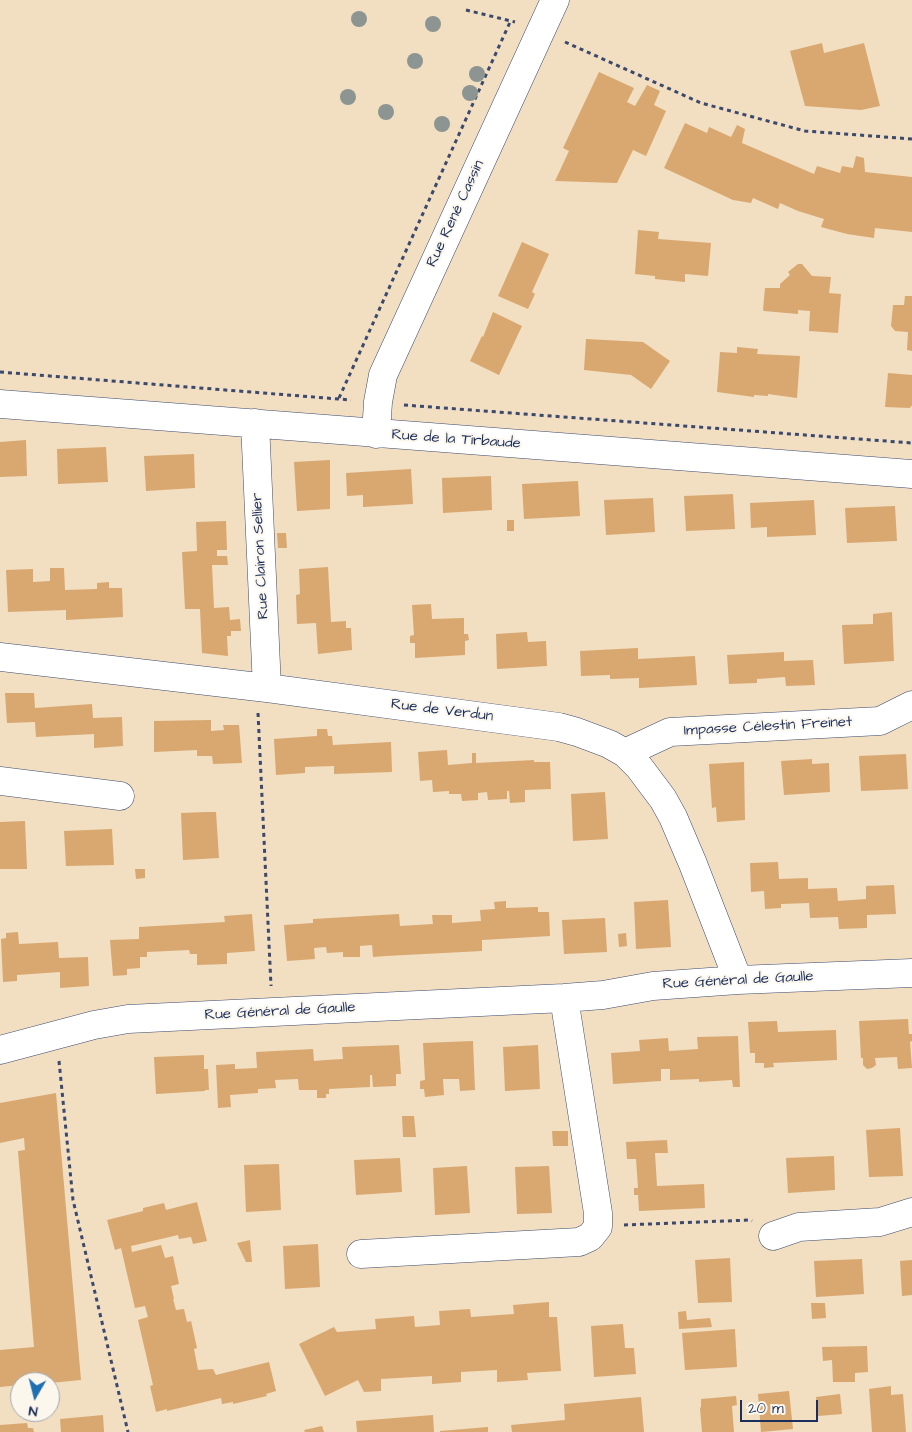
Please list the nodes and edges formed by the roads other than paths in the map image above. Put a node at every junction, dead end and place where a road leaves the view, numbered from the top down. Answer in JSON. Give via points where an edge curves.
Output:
{"nodes":[{"id":1,"x":555,"y":0,"type":"edge"},
{"id":2,"x":0,"y":404,"type":"edge"},
{"id":3,"x":255,"y":423,"type":"junction"},
{"id":4,"x":376,"y":434,"type":"junction"},
{"id":5,"x":912,"y":474,"type":"edge"},
{"id":6,"x":0,"y":657,"type":"edge"},
{"id":7,"x":267,"y":688,"type":"junction"},
{"id":8,"x":912,"y":705,"type":"edge"},
{"id":9,"x":625,"y":753,"type":"junction"},
{"id":10,"x":0,"y":781,"type":"edge"},
{"id":11,"x":120,"y":796,"type":"dead end"},
{"id":12,"x":912,"y":973,"type":"edge"},
{"id":13,"x":738,"y":980,"type":"junction"},
{"id":14,"x":564,"y":998,"type":"junction"},
{"id":15,"x":0,"y":1050,"type":"edge"},
{"id":16,"x":912,"y":1212,"type":"edge"},
{"id":17,"x":773,"y":1236,"type":"road end"},
{"id":18,"x":360,"y":1254,"type":"dead end"}],
"edges":[{"from":1,"to":4,"type":"street","name":"Rue René Cassin","via":[[383,375]]},
{"from":2,"to":3,"type":"street","name":"Rue de la Tirbaude"},
{"from":3,"to":4,"type":"street","name":"Rue de la Tirbaude"},
{"from":3,"to":7,"type":"street","name":"Rue Clairon Sellier"},
{"from":4,"to":5,"type":"street","name":"Rue de la Tirbaude"},
{"from":6,"to":7,"type":"street","name":"Rue de Verdun"},
{"from":7,"to":9,"type":"street","name":"Rue de Verdun","via":[[559,727],[594,738]]},
{"from":8,"to":9,"type":"street","name":"Impasse Célestin Freinet","via":[[880,721],[670,732]]},
{"from":9,"to":13,"type":"street","name":"Rue de Verdun","via":[[652,782],[672,817]]},
{"from":10,"to":11,"type":"street"},
{"from":12,"to":13,"type":"street","name":"Rue Général de Gaulle"},
{"from":13,"to":14,"type":"street","name":"Rue Général de Gaulle","via":[[654,986]]},
{"from":14,"to":15,"type":"street","name":"Rue Général de Gaulle","via":[[128,1019]]},
{"from":14,"to":18,"type":"street","via":[[598,1227],[590,1237],[579,1242]]},
{"from":16,"to":17,"type":"street","via":[[880,1222],[799,1227]]}]}
